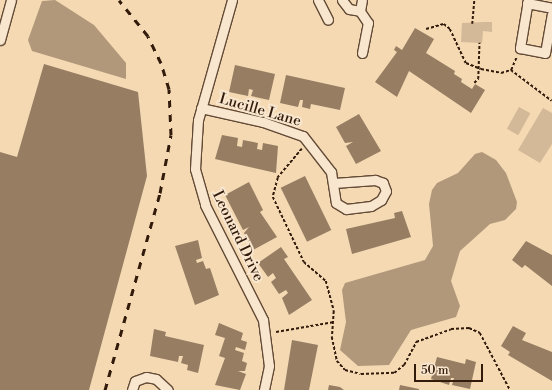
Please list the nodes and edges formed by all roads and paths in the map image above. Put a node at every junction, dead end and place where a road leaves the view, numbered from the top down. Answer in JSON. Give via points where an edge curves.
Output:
{"nodes":[{"id":1,"x":11,"y":0,"type":"edge"},
{"id":2,"x":232,"y":0,"type":"edge"},
{"id":3,"x":318,"y":0,"type":"edge"},
{"id":4,"x":342,"y":0,"type":"edge"},
{"id":5,"x":362,"y":0,"type":"edge"},
{"id":6,"x":474,"y":0,"type":"edge"},
{"id":7,"x":527,"y":2,"type":"edge"},
{"id":8,"x":552,"y":8,"type":"edge"},
{"id":9,"x":360,"y":11,"type":"junction"},
{"id":10,"x":552,"y":15,"type":"edge"},
{"id":11,"x":328,"y":20,"type":"dead end"},
{"id":12,"x":472,"y":24,"type":"dead end"},
{"id":13,"x":426,"y":29,"type":"dead end"},
{"id":14,"x":0,"y":40,"type":"edge"},
{"id":15,"x":479,"y":43,"type":"dead end"},
{"id":16,"x":520,"y":48,"type":"junction"},
{"id":17,"x":362,"y":52,"type":"dead end"},
{"id":18,"x":479,"y":68,"type":"junction"},
{"id":19,"x":511,"y":70,"type":"junction"},
{"id":20,"x":474,"y":83,"type":"dead end"},
{"id":21,"x":552,"y":101,"type":"edge"},
{"id":22,"x":201,"y":108,"type":"junction"},
{"id":23,"x":303,"y":148,"type":"dead end"},
{"id":24,"x":334,"y":183,"type":"junction"},
{"id":25,"x":334,"y":322,"type":"junction"},
{"id":26,"x":276,"y":332,"type":"dead end"},
{"id":27,"x":132,"y":390,"type":"edge"},
{"id":28,"x":168,"y":390,"type":"edge"},
{"id":29,"x":264,"y":390,"type":"edge"},
{"id":30,"x":510,"y":390,"type":"edge"}],
"edges":[{"from":1,"to":14,"type":"street"},
{"from":2,"to":22,"type":"street","name":"Leonard Drive"},
{"from":3,"to":11,"type":"street"},
{"from":4,"to":9,"type":"street","via":[[349,10]]},
{"from":5,"to":9,"type":"street"},
{"from":6,"to":12,"type":"path"},
{"from":7,"to":8,"type":"street"},
{"from":7,"to":16,"type":"street"},
{"from":9,"to":17,"type":"street","via":[[368,23]]},
{"from":10,"to":16,"type":"street","via":[[545,53]]},
{"from":13,"to":18,"type":"path","via":[[444,24],[450,29],[466,63]]},
{"from":15,"to":18,"type":"path"},
{"from":16,"to":19,"type":"path"},
{"from":18,"to":19,"type":"path","via":[[501,72]]},
{"from":18,"to":20,"type":"path"},
{"from":19,"to":21,"type":"path"},
{"from":22,"to":24,"type":"street","name":"Lucille Lane","via":[[263,122],[303,136],[331,172]]},
{"from":22,"to":29,"type":"street","name":"Leonard Drive","via":[[195,169],[205,205],[263,320],[269,366]]},
{"from":23,"to":25,"type":"path","via":[[278,178],[273,197],[304,262],[326,281]]},
{"from":24,"to":24,"type":"street","name":"Lucille Lane","via":[[375,180],[383,183],[386,191],[381,200],[371,206],[346,209],[336,203]]},
{"from":25,"to":26,"type":"path"},
{"from":25,"to":30,"type":"path","via":[[332,336],[337,361],[345,370],[382,376],[394,373],[404,365],[416,342],[451,329],[469,328],[480,333]]},
{"from":27,"to":28,"type":"street","via":[[135,381],[146,377],[156,379]]}]}
